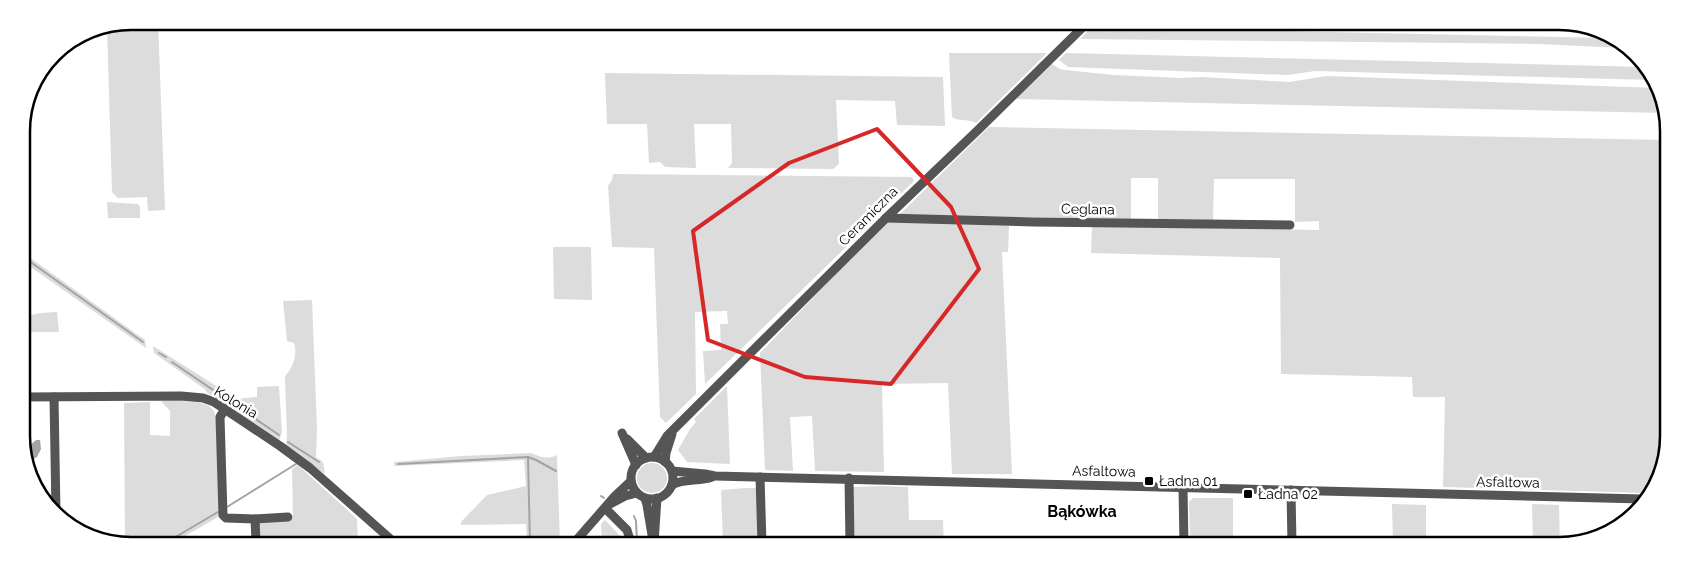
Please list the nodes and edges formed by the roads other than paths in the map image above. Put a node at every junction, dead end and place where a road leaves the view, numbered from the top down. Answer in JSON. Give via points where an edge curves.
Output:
{"nodes":[{"id":1,"x":1080,"y":30,"type":"edge"},
{"id":2,"x":886,"y":218,"type":"junction"},
{"id":3,"x":1290,"y":225,"type":"dead end"},
{"id":4,"x":30,"y":397,"type":"edge"},
{"id":5,"x":54,"y":397,"type":"junction"},
{"id":6,"x":225,"y":409,"type":"junction"},
{"id":7,"x":673,"y":431,"type":"junction"},
{"id":8,"x":650,"y":457,"type":"junction"},
{"id":9,"x":665,"y":462,"type":"junction"},
{"id":10,"x":636,"y":465,"type":"junction"},
{"id":11,"x":672,"y":471,"type":"junction"},
{"id":12,"x":714,"y":476,"type":"junction"},
{"id":13,"x":760,"y":477,"type":"junction"},
{"id":14,"x":849,"y":478,"type":"junction"},
{"id":15,"x":631,"y":482,"type":"junction"},
{"id":16,"x":672,"y":485,"type":"junction"},
{"id":17,"x":1183,"y":487,"type":"junction"},
{"id":18,"x":1291,"y":490,"type":"junction"},
{"id":19,"x":641,"y":495,"type":"junction"},
{"id":20,"x":657,"y":498,"type":"junction"},
{"id":21,"x":1637,"y":499,"type":"edge"},
{"id":22,"x":56,"y":503,"type":"edge"},
{"id":23,"x":606,"y":506,"type":"junction"},
{"id":24,"x":288,"y":518,"type":"dead end"},
{"id":25,"x":256,"y":519,"type":"junction"},
{"id":26,"x":256,"y":537,"type":"edge"},
{"id":27,"x":388,"y":537,"type":"edge"},
{"id":28,"x":579,"y":537,"type":"edge"},
{"id":29,"x":629,"y":537,"type":"edge"},
{"id":30,"x":653,"y":537,"type":"edge"},
{"id":31,"x":654,"y":537,"type":"edge"},
{"id":32,"x":762,"y":537,"type":"edge"},
{"id":33,"x":850,"y":537,"type":"edge"},
{"id":34,"x":1184,"y":537,"type":"edge"},
{"id":35,"x":1292,"y":537,"type":"edge"}],
"edges":[{"from":1,"to":2,"type":"street","name":"Ceramiczna"},
{"from":2,"to":3,"type":"street","name":"Ceglana"},
{"from":2,"to":7,"type":"street","name":"Ceramiczna"},
{"from":4,"to":5,"type":"street","name":"Kolonia"},
{"from":5,"to":6,"type":"street","name":"Kolonia","via":[[194,396]]},
{"from":5,"to":22,"type":"street"},
{"from":6,"to":25,"type":"street","via":[[220,417],[222,513],[226,518]]},
{"from":6,"to":27,"type":"street","name":"Kolonia","via":[[310,468]]},
{"from":7,"to":8,"type":"street","name":"Ceramiczna"},
{"from":7,"to":9,"type":"street","name":"Ceramiczna"},
{"from":8,"to":9,"type":"street"},
{"from":8,"to":10,"type":"street"},
{"from":8,"to":10,"type":"street","via":[[622,433]]},
{"from":9,"to":11,"type":"street"},
{"from":10,"to":15,"type":"street"},
{"from":11,"to":12,"type":"street","name":"Asfaltowa"},
{"from":11,"to":16,"type":"street"},
{"from":12,"to":13,"type":"street","name":"Asfaltowa"},
{"from":12,"to":16,"type":"street","name":"Asfaltowa"},
{"from":13,"to":14,"type":"street","name":"Asfaltowa"},
{"from":13,"to":32,"type":"street"},
{"from":14,"to":17,"type":"street","name":"Asfaltowa"},
{"from":14,"to":33,"type":"street"},
{"from":15,"to":19,"type":"street"},
{"from":15,"to":23,"type":"street"},
{"from":16,"to":20,"type":"street","via":[[667,493]]},
{"from":17,"to":18,"type":"street","name":"Asfaltowa"},
{"from":17,"to":34,"type":"street"},
{"from":18,"to":21,"type":"street","name":"Asfaltowa"},
{"from":18,"to":35,"type":"street"},
{"from":19,"to":20,"type":"street"},
{"from":19,"to":23,"type":"street","via":[[625,496]]},
{"from":19,"to":30,"type":"street","via":[[647,505]]},
{"from":20,"to":31,"type":"street"},
{"from":23,"to":28,"type":"street"},
{"from":23,"to":29,"type":"street","via":[[627,530]]},
{"from":24,"to":25,"type":"street"},
{"from":25,"to":26,"type":"street"}]}
